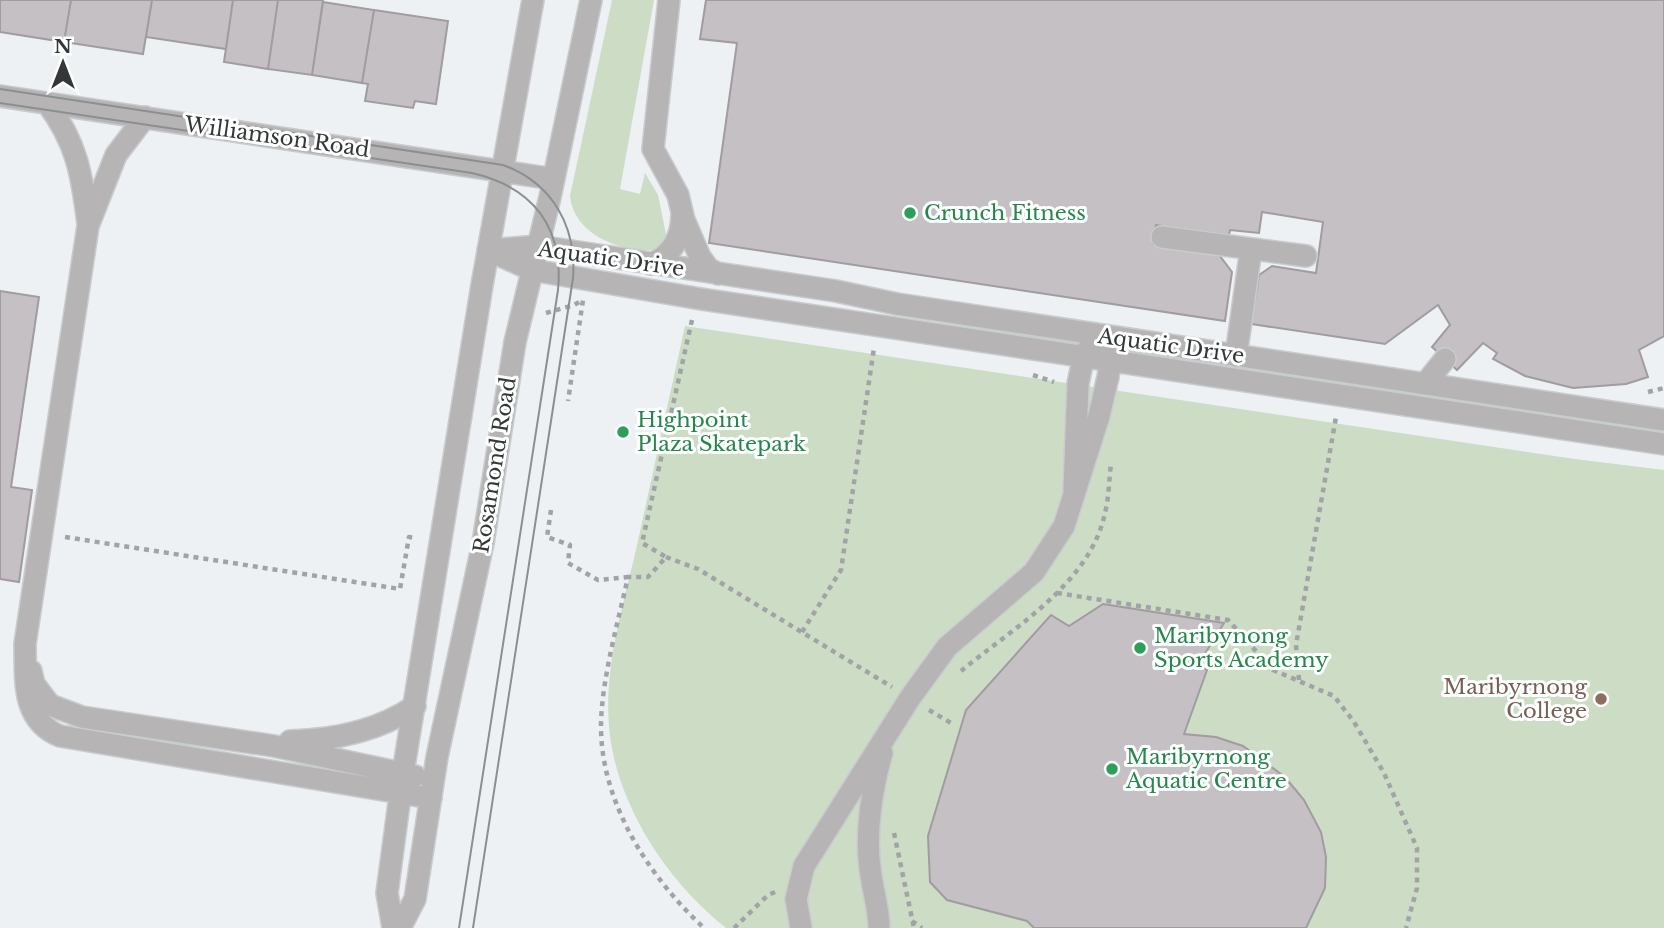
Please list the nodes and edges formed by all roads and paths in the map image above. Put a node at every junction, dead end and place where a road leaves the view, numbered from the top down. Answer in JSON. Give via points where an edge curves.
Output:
{"nodes":[{"id":1,"x":533,"y":0,"type":"edge"},
{"id":2,"x":591,"y":0,"type":"edge"},
{"id":3,"x":670,"y":0,"type":"edge"},
{"id":4,"x":0,"y":96,"type":"edge"},
{"id":5,"x":47,"y":103,"type":"junction"},
{"id":6,"x":145,"y":117,"type":"junction"},
{"id":7,"x":502,"y":171,"type":"junction"},
{"id":8,"x":554,"y":179,"type":"junction"},
{"id":9,"x":682,"y":212,"type":"junction"},
{"id":10,"x":88,"y":226,"type":"junction"},
{"id":11,"x":1162,"y":237,"type":"dead end"},
{"id":12,"x":538,"y":246,"type":"junction"},
{"id":13,"x":1251,"y":249,"type":"junction"},
{"id":14,"x":488,"y":250,"type":"junction"},
{"id":15,"x":1306,"y":256,"type":"dead end"},
{"id":16,"x":651,"y":264,"type":"junction"},
{"id":17,"x":533,"y":270,"type":"junction"},
{"id":18,"x":718,"y":274,"type":"junction"},
{"id":19,"x":692,"y":320,"type":"dead end"},
{"id":20,"x":1100,"y":336,"type":"junction"},
{"id":21,"x":874,"y":347,"type":"dead end"},
{"id":22,"x":1084,"y":354,"type":"junction"},
{"id":23,"x":1236,"y":356,"type":"junction"},
{"id":24,"x":1111,"y":358,"type":"junction"},
{"id":25,"x":1445,"y":359,"type":"dead end"},
{"id":26,"x":1425,"y":384,"type":"junction"},
{"id":27,"x":1336,"y":416,"type":"dead end"},
{"id":28,"x":1664,"y":420,"type":"edge"},
{"id":29,"x":1664,"y":444,"type":"edge"},
{"id":30,"x":1111,"y":461,"type":"dead end"},
{"id":31,"x":1074,"y":489,"type":"junction"},
{"id":32,"x":551,"y":510,"type":"dead end"},
{"id":33,"x":42,"y":534,"type":"junction"},
{"id":34,"x":416,"y":538,"type":"dead end"},
{"id":35,"x":666,"y":557,"type":"junction"},
{"id":36,"x":628,"y":577,"type":"junction"},
{"id":37,"x":1056,"y":593,"type":"junction"},
{"id":38,"x":802,"y":632,"type":"junction"},
{"id":39,"x":25,"y":644,"type":"junction"},
{"id":40,"x":960,"y":672,"type":"dead end"},
{"id":41,"x":1299,"y":680,"type":"junction"},
{"id":42,"x":933,"y":698,"type":"dead end"},
{"id":43,"x":917,"y":703,"type":"junction"},
{"id":44,"x":415,"y":706,"type":"junction"},
{"id":45,"x":920,"y":718,"type":"dead end"},
{"id":46,"x":951,"y":723,"type":"dead end"},
{"id":47,"x":887,"y":734,"type":"junction"},
{"id":48,"x":246,"y":742,"type":"junction"},
{"id":49,"x":402,"y":783,"type":"junction"},
{"id":50,"x":432,"y":789,"type":"junction"},
{"id":51,"x":893,"y":825,"type":"dead end"},
{"id":52,"x":799,"y":884,"type":"junction"},
{"id":53,"x":912,"y":921,"type":"junction"},
{"id":54,"x":393,"y":928,"type":"edge"},
{"id":55,"x":400,"y":928,"type":"edge"},
{"id":56,"x":704,"y":928,"type":"edge"},
{"id":57,"x":734,"y":928,"type":"edge"},
{"id":58,"x":801,"y":928,"type":"edge"},
{"id":59,"x":879,"y":928,"type":"edge"},
{"id":60,"x":914,"y":928,"type":"edge"},
{"id":61,"x":922,"y":928,"type":"edge"},
{"id":62,"x":1406,"y":928,"type":"edge"}],
"edges":[{"from":1,"to":7,"type":"street","name":"Rosamond Road"},
{"from":2,"to":8,"type":"street","name":"Rosamond Road"},
{"from":3,"to":9,"type":"street","via":[[652,146]]},
{"from":4,"to":5,"type":"street","name":"Williamson Road"},
{"from":5,"to":6,"type":"street","name":"Williamson Road"},
{"from":5,"to":10,"type":"street","via":[[75,149]]},
{"from":6,"to":7,"type":"street","name":"Williamson Road"},
{"from":6,"to":10,"type":"street","via":[[116,155]]},
{"from":7,"to":8,"type":"street","name":"Williamson Road"},
{"from":7,"to":14,"type":"street","name":"Rosamond Road"},
{"from":8,"to":12,"type":"street","name":"Rosamond Road"},
{"from":9,"to":16,"type":"street","via":[[675,244],[666,257]]},
{"from":9,"to":18,"type":"street","via":[[705,265]]},
{"from":10,"to":33,"type":"street"},
{"from":11,"to":13,"type":"street"},
{"from":12,"to":14,"type":"street","name":"Aquatic Drive"},
{"from":12,"to":16,"type":"street","name":"Aquatic Drive"},
{"from":12,"to":17,"type":"street","name":"Rosamond Road"},
{"from":13,"to":15,"type":"street"},
{"from":13,"to":23,"type":"street"},
{"from":14,"to":17,"type":"street","name":"Aquatic Drive"},
{"from":14,"to":44,"type":"street","name":"Rosamond Road"},
{"from":16,"to":18,"type":"street","name":"Aquatic Drive"},
{"from":17,"to":22,"type":"street","name":"Aquatic Drive","via":[[838,321]]},
{"from":17,"to":50,"type":"street","name":"Rosamond Road","via":[[515,342],[483,543]]},
{"from":18,"to":20,"type":"street","name":"Aquatic Drive"},
{"from":19,"to":35,"type":"path","via":[[642,543]]},
{"from":20,"to":22,"type":"street"},
{"from":20,"to":23,"type":"street","name":"Aquatic Drive"},
{"from":20,"to":24,"type":"street"},
{"from":21,"to":38,"type":"path","via":[[841,570]]},
{"from":22,"to":24,"type":"street","name":"Aquatic Drive"},
{"from":22,"to":31,"type":"street","via":[[1077,400]]},
{"from":23,"to":26,"type":"street","name":"Aquatic Drive"},
{"from":24,"to":29,"type":"street","name":"Aquatic Drive"},
{"from":24,"to":31,"type":"street","via":[[1099,416]]},
{"from":25,"to":26,"type":"street"},
{"from":26,"to":28,"type":"street","name":"Aquatic Drive"},
{"from":27,"to":41,"type":"path","via":[[1296,645]]},
{"from":30,"to":37,"type":"path","via":[[1101,525],[1087,556]]},
{"from":31,"to":43,"type":"street","via":[[1064,526],[1034,572],[947,647]]},
{"from":32,"to":36,"type":"path","via":[[547,537],[570,545],[568,563],[598,580]]},
{"from":33,"to":34,"type":"path","via":[[400,589],[409,537]]},
{"from":33,"to":39,"type":"street"},
{"from":35,"to":36,"type":"path","via":[[648,577]]},
{"from":35,"to":38,"type":"path","via":[[698,569]]},
{"from":36,"to":56,"type":"path","via":[[602,707],[603,746],[626,827],[639,853]]},
{"from":37,"to":40,"type":"path"},
{"from":37,"to":41,"type":"path","via":[[1228,620],[1273,670]]},
{"from":38,"to":43,"type":"path"},
{"from":39,"to":48,"type":"street","via":[[34,684],[57,708],[82,717]]},
{"from":39,"to":49,"type":"street","via":[[26,691],[35,719],[60,736]]},
{"from":41,"to":62,"type":"path","via":[[1324,690],[1344,707],[1384,774],[1410,831],[1419,867]]},
{"from":42,"to":43,"type":"path"},
{"from":43,"to":45,"type":"path"},
{"from":43,"to":46,"type":"path"},
{"from":43,"to":47,"type":"street"},
{"from":44,"to":48,"type":"street","via":[[395,720],[337,737]]},
{"from":44,"to":49,"type":"street","name":"Rosamond Road"},
{"from":47,"to":52,"type":"street","via":[[811,851]]},
{"from":47,"to":59,"type":"street","via":[[878,765],[870,836],[869,866]]},
{"from":48,"to":49,"type":"street"},
{"from":49,"to":50,"type":"street"},
{"from":49,"to":54,"type":"street","name":"Rosamond Road","via":[[387,893]]},
{"from":50,"to":55,"type":"street","name":"Rosamond Road","via":[[415,899]]},
{"from":51,"to":53,"type":"path"},
{"from":52,"to":57,"type":"path","via":[[768,895]]},
{"from":52,"to":58,"type":"street","via":[[796,899]]},
{"from":53,"to":60,"type":"path"},
{"from":53,"to":61,"type":"path"}]}
